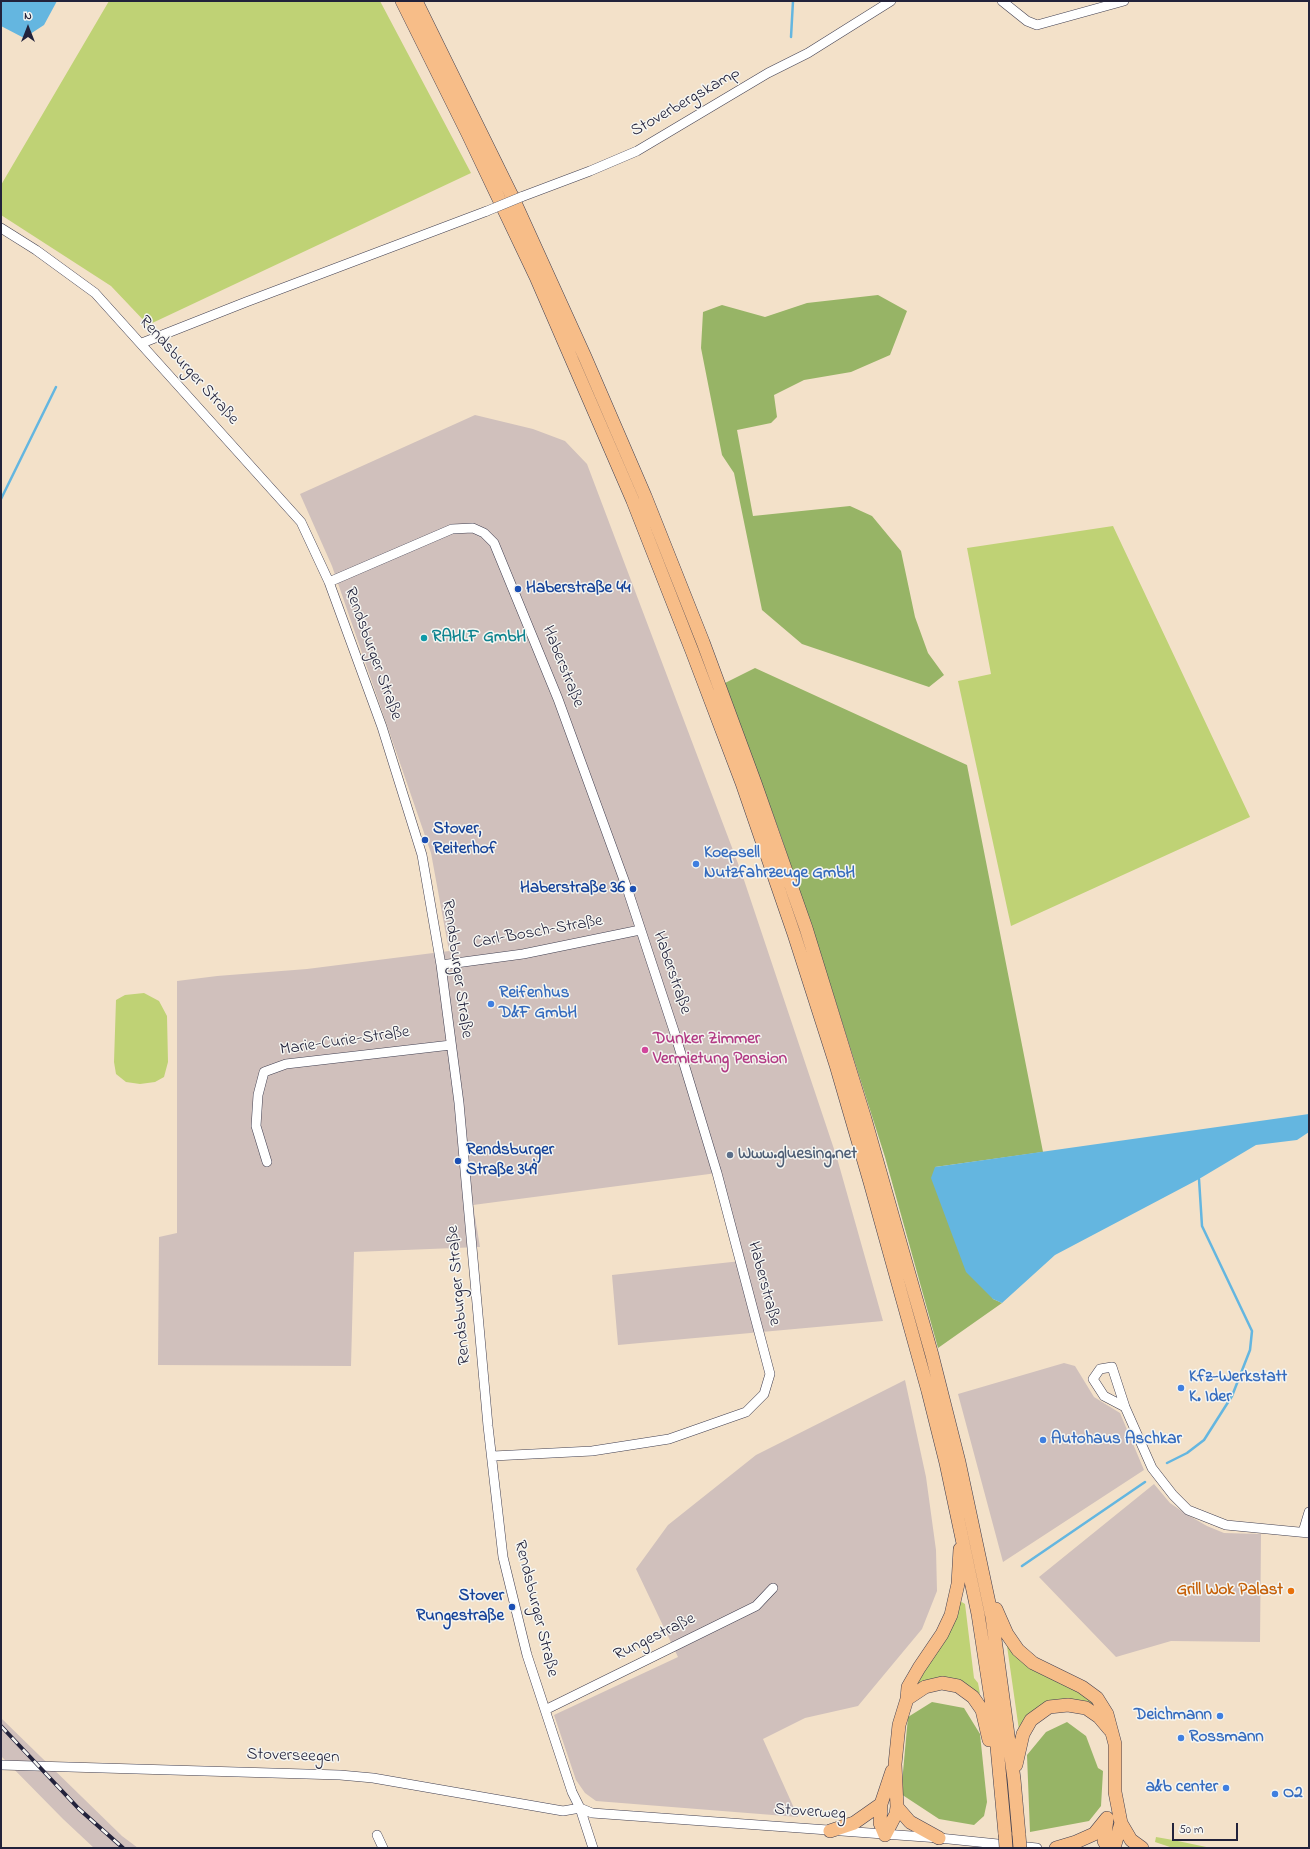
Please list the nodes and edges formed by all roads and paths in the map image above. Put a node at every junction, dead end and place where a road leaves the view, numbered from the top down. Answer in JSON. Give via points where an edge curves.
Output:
{"nodes":[{"id":1,"x":402,"y":1,"type":"edge"},
{"id":2,"x":416,"y":1,"type":"edge"},
{"id":3,"x":891,"y":1,"type":"edge"},
{"id":4,"x":1002,"y":1,"type":"edge"},
{"id":5,"x":1124,"y":1,"type":"edge"},
{"id":6,"x":1,"y":228,"type":"edge"},
{"id":7,"x":142,"y":343,"type":"junction"},
{"id":8,"x":329,"y":582,"type":"junction"},
{"id":9,"x":640,"y":930,"type":"junction"},
{"id":10,"x":441,"y":965,"type":"junction"},
{"id":11,"x":451,"y":1045,"type":"junction"},
{"id":12,"x":267,"y":1162,"type":"dead end"},
{"id":13,"x":1125,"y":1407,"type":"dead end"},
{"id":14,"x":493,"y":1456,"type":"junction"},
{"id":15,"x":1309,"y":1512,"type":"edge"},
{"id":16,"x":1306,"y":1533,"type":"edge"},
{"id":17,"x":962,"y":1535,"type":"junction"},
{"id":18,"x":979,"y":1553,"type":"junction"},
{"id":19,"x":773,"y":1588,"type":"dead end"},
{"id":20,"x":908,"y":1699,"type":"junction"},
{"id":21,"x":545,"y":1710,"type":"junction"},
{"id":22,"x":1113,"y":1733,"type":"junction"},
{"id":23,"x":895,"y":1764,"type":"junction"},
{"id":24,"x":1,"y":1765,"type":"edge"},
{"id":25,"x":1014,"y":1779,"type":"junction"},
{"id":26,"x":1002,"y":1790,"type":"junction"},
{"id":27,"x":1115,"y":1792,"type":"junction"},
{"id":28,"x":881,"y":1804,"type":"junction"},
{"id":29,"x":897,"y":1807,"type":"junction"},
{"id":30,"x":580,"y":1808,"type":"junction"},
{"id":31,"x":1107,"y":1818,"type":"junction"},
{"id":32,"x":1121,"y":1823,"type":"junction"},
{"id":33,"x":830,"y":1831,"type":"junction"},
{"id":34,"x":377,"y":1835,"type":"dead end"},
{"id":35,"x":885,"y":1835,"type":"junction"},
{"id":36,"x":939,"y":1838,"type":"junction"},
{"id":37,"x":1020,"y":1842,"type":"edge"},
{"id":38,"x":383,"y":1848,"type":"edge"},
{"id":39,"x":593,"y":1848,"type":"edge"},
{"id":40,"x":1006,"y":1848,"type":"edge"},
{"id":41,"x":1037,"y":1848,"type":"edge"},
{"id":42,"x":1056,"y":1848,"type":"edge"},
{"id":43,"x":1108,"y":1848,"type":"edge"},
{"id":44,"x":1114,"y":1848,"type":"edge"},
{"id":45,"x":1142,"y":1848,"type":"edge"}],
"edges":[{"from":1,"to":17,"type":"highway","via":[[468,134],[574,362],[690,644],[742,784],[836,1065],[926,1384]]},
{"from":2,"to":18,"type":"highway","via":[[485,138],[585,357],[694,620],[755,783],[806,928],[865,1119],[932,1355],[960,1462]]},
{"from":3,"to":7,"type":"street","name":"Stoverbergskamp","bridge":true,"via":[[808,53],[768,73],[637,151]]},
{"from":4,"to":5,"type":"street","via":[[1027,21],[1037,25]]},
{"from":6,"to":7,"type":"street","name":"Rendsburger Straße","via":[[96,294]]},
{"from":7,"to":8,"type":"street","name":"Rendsburger Straße","via":[[301,522]]},
{"from":8,"to":9,"type":"street","name":"Haberstraße","via":[[452,529],[473,528],[484,533],[494,543],[558,699]]},
{"from":8,"to":10,"type":"street","name":"Rendsburger Straße","via":[[382,727],[422,855]]},
{"from":9,"to":10,"type":"street","name":"Carl-Bosch-Straße","via":[[523,954]]},
{"from":9,"to":14,"type":"street","name":"Haberstraße","via":[[717,1173],[770,1374],[764,1394],[746,1412],[669,1439],[592,1451]]},
{"from":10,"to":11,"type":"street","name":"Rendsburger Straße"},
{"from":11,"to":12,"type":"street","name":"Marie-Curie-Straße","via":[[286,1064],[264,1072],[258,1095],[256,1126]]},
{"from":11,"to":14,"type":"street","name":"Rendsburger Straße","via":[[459,1103]]},
{"from":13,"to":16,"type":"street","via":[[1152,1468],[1188,1510],[1226,1526]]},
{"from":14,"to":21,"type":"street","name":"Rendsburger Straße","via":[[503,1557],[527,1655]]},
{"from":15,"to":16,"type":"street"},
{"from":17,"to":20,"type":"highway","via":[[958,1584],[951,1615],[908,1688]]},
{"from":17,"to":26,"type":"highway","via":[[978,1614]]},
{"from":18,"to":22,"type":"highway","via":[[999,1618],[1018,1650],[1033,1663],[1082,1687],[1097,1698],[1107,1714]]},
{"from":18,"to":25,"type":"highway","via":[[994,1632]]},
{"from":19,"to":21,"type":"street","name":"Rungestraße","via":[[756,1606]]},
{"from":20,"to":23,"type":"highway","via":[[899,1726]]},
{"from":20,"to":26,"type":"highway","via":[[925,1687],[942,1683],[958,1686],[973,1697],[982,1710]]},
{"from":21,"to":30,"type":"street","name":"Rendsburger Straße","via":[[572,1792]]},
{"from":22,"to":25,"type":"highway","via":[[1099,1717],[1086,1708],[1068,1705],[1049,1707],[1031,1720],[1023,1734]]},
{"from":22,"to":27,"type":"highway","via":[[1116,1758]]},
{"from":23,"to":28,"type":"highway"},
{"from":23,"to":29,"type":"highway"},
{"from":24,"to":30,"type":"street","name":"Stoverseegen","via":[[340,1775],[373,1778],[563,1811]]},
{"from":25,"to":37,"type":"highway"},
{"from":26,"to":40,"type":"highway","bridge":true},
{"from":27,"to":31,"type":"highway"},
{"from":27,"to":32,"type":"highway"},
{"from":28,"to":33,"type":"highway","via":[[854,1823]]},
{"from":28,"to":35,"type":"highway","via":[[880,1823]]},
{"from":29,"to":35,"type":"highway"},
{"from":29,"to":36,"type":"highway","via":[[910,1822]]},
{"from":30,"to":33,"type":"street","name":"Stoverweg","via":[[592,1813]]},
{"from":30,"to":39,"type":"street","name":"Rendsburger Straße"},
{"from":31,"to":42,"type":"highway","via":[[1094,1834]]},
{"from":31,"to":43,"type":"highway","via":[[1104,1841]]},
{"from":32,"to":44,"type":"highway"},
{"from":32,"to":45,"type":"highway","via":[[1131,1840]]},
{"from":33,"to":35,"type":"street","name":"Stoverweg"},
{"from":34,"to":38,"type":"street"},
{"from":35,"to":36,"type":"street","name":"Stoverweg"},
{"from":36,"to":41,"type":"street","name":"Stoverweg"}]}
